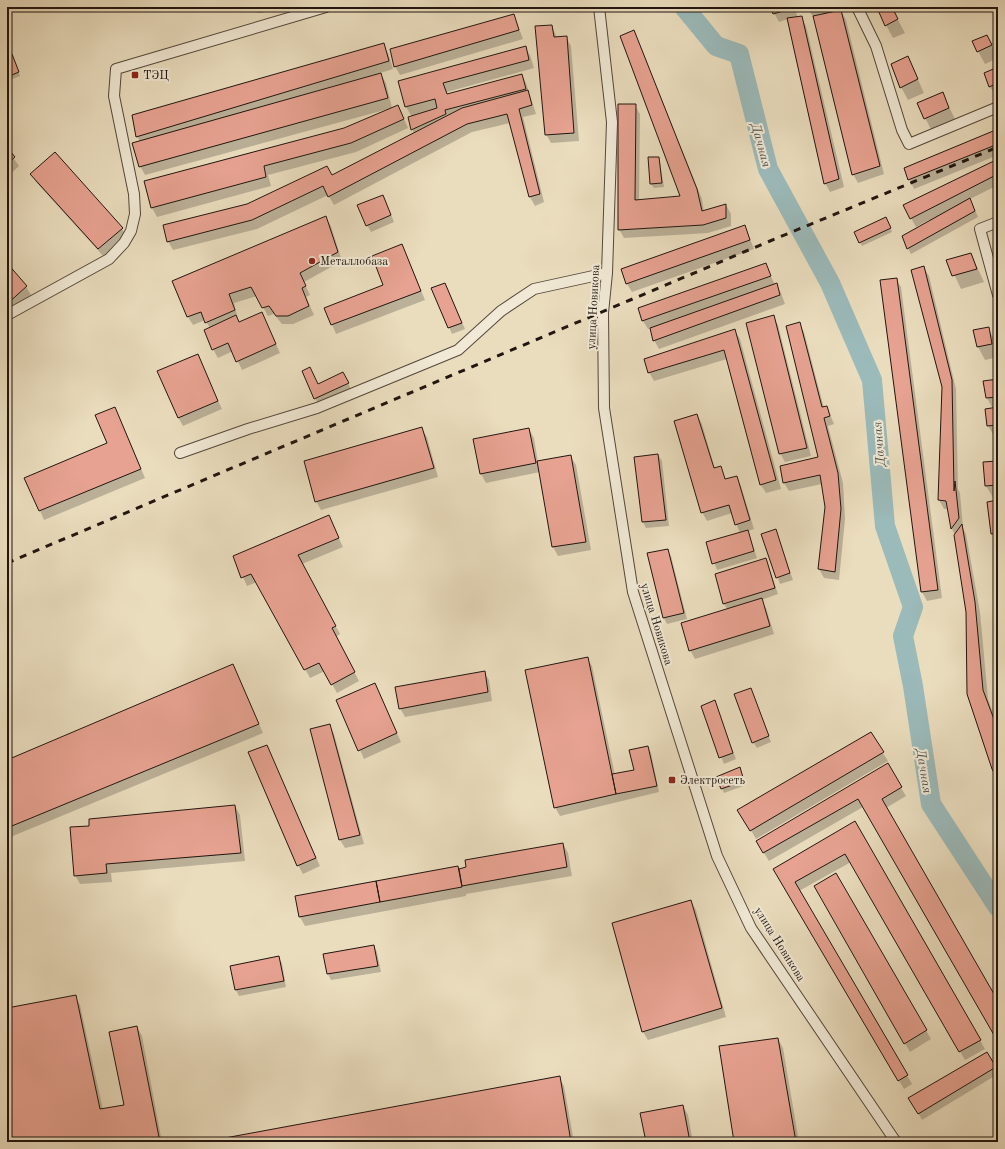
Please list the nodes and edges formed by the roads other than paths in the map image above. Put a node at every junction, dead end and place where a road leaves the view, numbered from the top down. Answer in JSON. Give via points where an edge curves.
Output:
{"nodes":[{"id":1,"x":326,"y":7,"type":"edge"},
{"id":2,"x":858,"y":7,"type":"edge"},
{"id":3,"x":599,"y":8,"type":"edge"},
{"id":4,"x":998,"y":107,"type":"edge"},
{"id":5,"x":998,"y":222,"type":"edge"},
{"id":6,"x":607,"y":273,"type":"junction"},
{"id":7,"x":998,"y":295,"type":"edge"},
{"id":8,"x":7,"y":315,"type":"edge"},
{"id":9,"x":180,"y":453,"type":"dead end"},
{"id":10,"x":896,"y":1142,"type":"edge"}],
"edges":[{"from":1,"to":8,"type":"street","via":[[116,69],[114,96],[134,194],[135,214],[131,231],[124,243],[109,258]]},
{"from":2,"to":4,"type":"street","via":[[876,46],[902,130],[909,144]]},
{"from":3,"to":6,"type":"street","name":"улица Новикова","via":[[612,122]]},
{"from":5,"to":7,"type":"street","via":[[980,229]]},
{"from":6,"to":9,"type":"street","via":[[534,289],[501,311],[458,350],[317,408]]},
{"from":6,"to":10,"type":"street","name":"улица Новикова","via":[[603,313],[604,408],[633,592],[717,856],[751,928]]}]}
